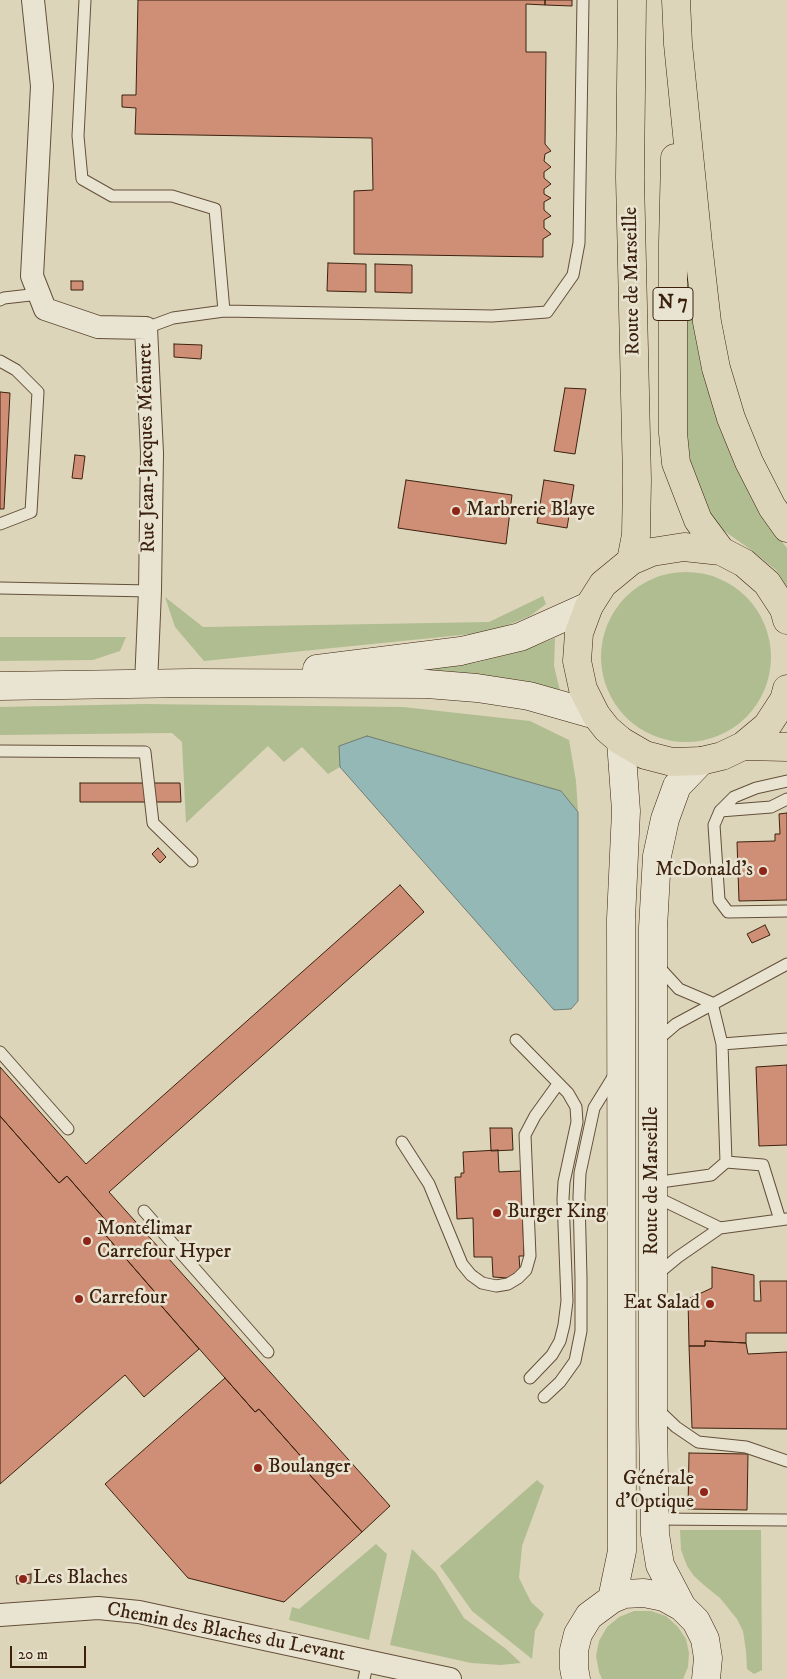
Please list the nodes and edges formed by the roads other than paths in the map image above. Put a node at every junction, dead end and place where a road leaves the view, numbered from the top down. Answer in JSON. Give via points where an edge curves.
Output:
{"nodes":[{"id":1,"x":33,"y":0,"type":"edge"},
{"id":2,"x":85,"y":0,"type":"edge"},
{"id":3,"x":583,"y":0,"type":"edge"},
{"id":4,"x":632,"y":0,"type":"edge"},
{"id":5,"x":676,"y":0,"type":"edge"},
{"id":6,"x":678,"y":44,"type":"junction"},
{"id":7,"x":40,"y":294,"type":"junction"},
{"id":8,"x":0,"y":300,"type":"edge"},
{"id":9,"x":224,"y":311,"type":"junction"},
{"id":10,"x":146,"y":328,"type":"junction"},
{"id":11,"x":0,"y":361,"type":"edge"},
{"id":12,"x":0,"y":524,"type":"edge"},
{"id":13,"x":787,"y":528,"type":"edge"},
{"id":14,"x":721,"y":551,"type":"junction"},
{"id":15,"x":631,"y":561,"type":"junction"},
{"id":16,"x":0,"y":588,"type":"edge"},
{"id":17,"x":150,"y":591,"type":"junction"},
{"id":18,"x":589,"y":606,"type":"junction"},
{"id":19,"x":787,"y":620,"type":"edge"},
{"id":20,"x":191,"y":683,"type":"junction"},
{"id":21,"x":146,"y":684,"type":"junction"},
{"id":22,"x":0,"y":686,"type":"edge"},
{"id":23,"x":787,"y":689,"type":"edge"},
{"id":24,"x":596,"y":715,"type":"junction"},
{"id":25,"x":621,"y":741,"type":"junction"},
{"id":26,"x":743,"y":746,"type":"junction"},
{"id":27,"x":787,"y":747,"type":"edge"},
{"id":28,"x":0,"y":750,"type":"edge"},
{"id":29,"x":700,"y":762,"type":"junction"},
{"id":30,"x":787,"y":781,"type":"edge"},
{"id":31,"x":787,"y":799,"type":"edge"},
{"id":32,"x":720,"y":811,"type":"junction"},
{"id":33,"x":192,"y":861,"type":"dead end"},
{"id":34,"x":787,"y":911,"type":"edge"},
{"id":35,"x":652,"y":960,"type":"junction"},
{"id":36,"x":787,"y":964,"type":"edge"},
{"id":37,"x":712,"y":1003,"type":"junction"},
{"id":38,"x":787,"y":1038,"type":"edge"},
{"id":39,"x":516,"y":1040,"type":"dead end"},
{"id":40,"x":653,"y":1044,"type":"junction"},
{"id":41,"x":722,"y":1044,"type":"junction"},
{"id":42,"x":0,"y":1052,"type":"edge"},
{"id":43,"x":621,"y":1064,"type":"junction"},
{"id":44,"x":558,"y":1084,"type":"junction"},
{"id":45,"x":68,"y":1129,"type":"dead end"},
{"id":46,"x":402,"y":1142,"type":"dead end"},
{"id":47,"x":726,"y":1162,"type":"junction"},
{"id":48,"x":653,"y":1189,"type":"junction"},
{"id":49,"x":144,"y":1211,"type":"dead end"},
{"id":50,"x":783,"y":1219,"type":"edge"},
{"id":51,"x":720,"y":1228,"type":"junction"},
{"id":52,"x":653,"y":1278,"type":"junction"},
{"id":53,"x":268,"y":1352,"type":"dead end"},
{"id":54,"x":530,"y":1378,"type":"dead end"},
{"id":55,"x":544,"y":1397,"type":"dead end"},
{"id":56,"x":653,"y":1405,"type":"junction"},
{"id":57,"x":787,"y":1461,"type":"edge"},
{"id":58,"x":654,"y":1519,"type":"junction"},
{"id":59,"x":787,"y":1520,"type":"edge"},
{"id":60,"x":612,"y":1599,"type":"junction"},
{"id":61,"x":682,"y":1607,"type":"junction"},
{"id":62,"x":0,"y":1615,"type":"edge"},
{"id":63,"x":366,"y":1670,"type":"edge"},
{"id":64,"x":450,"y":1679,"type":"edge"},
{"id":65,"x":576,"y":1679,"type":"edge"},
{"id":66,"x":706,"y":1679,"type":"edge"}],
"edges":[{"from":1,"to":7,"type":"street","name":"Rue Jean-Jacques Ménuret","via":[[42,86],[32,276]]},
{"from":2,"to":9,"type":"lane","via":[[78,136],[82,179],[112,196],[172,196],[215,209]]},
{"from":3,"to":9,"type":"lane","via":[[579,243],[573,275],[547,312],[482,316]]},
{"from":4,"to":15,"type":"main road","name":"Route de Marseille","number":"N 7","via":[[630,178],[637,480],[636,536]]},
{"from":5,"to":6,"type":"main road","number":"N 7"},
{"from":6,"to":13,"type":"main road","number":"N 7","via":[[707,322],[716,368],[749,462],[772,507]]},
{"from":6,"to":14,"type":"main road","number":"N 7","via":[[673,433],[676,463],[698,520]]},
{"from":7,"to":8,"type":"lane"},
{"from":7,"to":10,"type":"street","name":"Rue Jean-Jacques Ménuret","via":[[45,309],[98,327]]},
{"from":9,"to":10,"type":"lane","via":[[173,318]]},
{"from":10,"to":17,"type":"street","name":"Rue Jean-Jacques Ménuret","via":[[152,452]]},
{"from":11,"to":12,"type":"lane","via":[[16,370],[38,392],[31,512]]},
{"from":14,"to":15,"type":"main road","via":[[684,546],[652,552]]},
{"from":14,"to":19,"type":"main road","via":[[744,563],[767,583],[784,609]]},
{"from":15,"to":18,"type":"main road","via":[[603,584]]},
{"from":16,"to":17,"type":"lane"},
{"from":17,"to":21,"type":"street","name":"Rue Jean-Jacques Ménuret"},
{"from":18,"to":20,"type":"main road","via":[[520,637],[461,651]]},
{"from":18,"to":24,"type":"main road","via":[[579,633],[577,661],[583,689]]},
{"from":20,"to":21,"type":"main road"},
{"from":20,"to":24,"type":"main road","via":[[427,684],[529,696]]},
{"from":21,"to":22,"type":"main road"},
{"from":23,"to":26,"type":"main road","via":[[784,700],[767,726]]},
{"from":24,"to":25,"type":"main road"},
{"from":25,"to":29,"type":"main road","via":[[645,755],[672,762]]},
{"from":25,"to":43,"type":"main road","name":"Route de Marseille","via":[[626,812],[621,919]]},
{"from":26,"to":27,"type":"main road"},
{"from":26,"to":29,"type":"main road"},
{"from":28,"to":33,"type":"lane","via":[[145,752],[153,823]]},
{"from":29,"to":35,"type":"main road","name":"Route de Marseille","via":[[677,786],[665,819],[657,856]]},
{"from":30,"to":32,"type":"lane","via":[[734,796]]},
{"from":31,"to":32,"type":"lane","via":[[771,807]]},
{"from":32,"to":34,"type":"lane","via":[[714,825],[719,900],[728,912]]},
{"from":35,"to":37,"type":"lane","via":[[678,989]]},
{"from":35,"to":40,"type":"main road","name":"Route de Marseille"},
{"from":36,"to":37,"type":"lane"},
{"from":37,"to":40,"type":"lane","via":[[676,1024]]},
{"from":37,"to":41,"type":"lane"},
{"from":38,"to":41,"type":"lane"},
{"from":39,"to":44,"type":"lane"},
{"from":40,"to":48,"type":"main road","name":"Route de Marseille"},
{"from":41,"to":47,"type":"lane"},
{"from":42,"to":45,"type":"lane"},
{"from":43,"to":55,"type":"lane","via":[[594,1108],[580,1173],[580,1331],[575,1361]]},
{"from":43,"to":60,"type":"main road","name":"Route de Marseille","via":[[622,1551]]},
{"from":44,"to":46,"type":"lane","via":[[526,1135],[530,1256],[526,1270],[508,1284],[482,1283],[462,1264],[429,1184]]},
{"from":44,"to":54,"type":"lane","via":[[576,1107],[577,1122],[564,1182],[565,1317],[560,1340],[552,1355]]},
{"from":47,"to":48,"type":"lane","via":[[711,1175]]},
{"from":47,"to":50,"type":"lane","via":[[762,1165]]},
{"from":48,"to":51,"type":"lane"},
{"from":48,"to":52,"type":"main road","name":"Route de Marseille"},
{"from":49,"to":53,"type":"lane"},
{"from":50,"to":51,"type":"lane"},
{"from":51,"to":52,"type":"lane"},
{"from":52,"to":56,"type":"main road","name":"Route de Marseille"},
{"from":56,"to":57,"type":"lane","via":[[698,1442],[746,1447]]},
{"from":56,"to":58,"type":"main road","name":"Route de Marseille"},
{"from":58,"to":59,"type":"lane"},
{"from":58,"to":61,"type":"main road","name":"Route de Marseille","via":[[660,1565]]},
{"from":60,"to":61,"type":"main road","via":[[644,1592],[664,1597]]},
{"from":60,"to":65,"type":"main road","via":[[589,1616],[578,1634],[574,1650]]},
{"from":61,"to":66,"type":"main road","via":[[696,1621],[705,1639],[708,1658]]},
{"from":62,"to":63,"type":"street","name":"Chemin des Blaches du Levant","via":[[98,1608],[139,1612]]},
{"from":63,"to":64,"type":"street","name":"Chemin des Blaches du Levant"}]}
